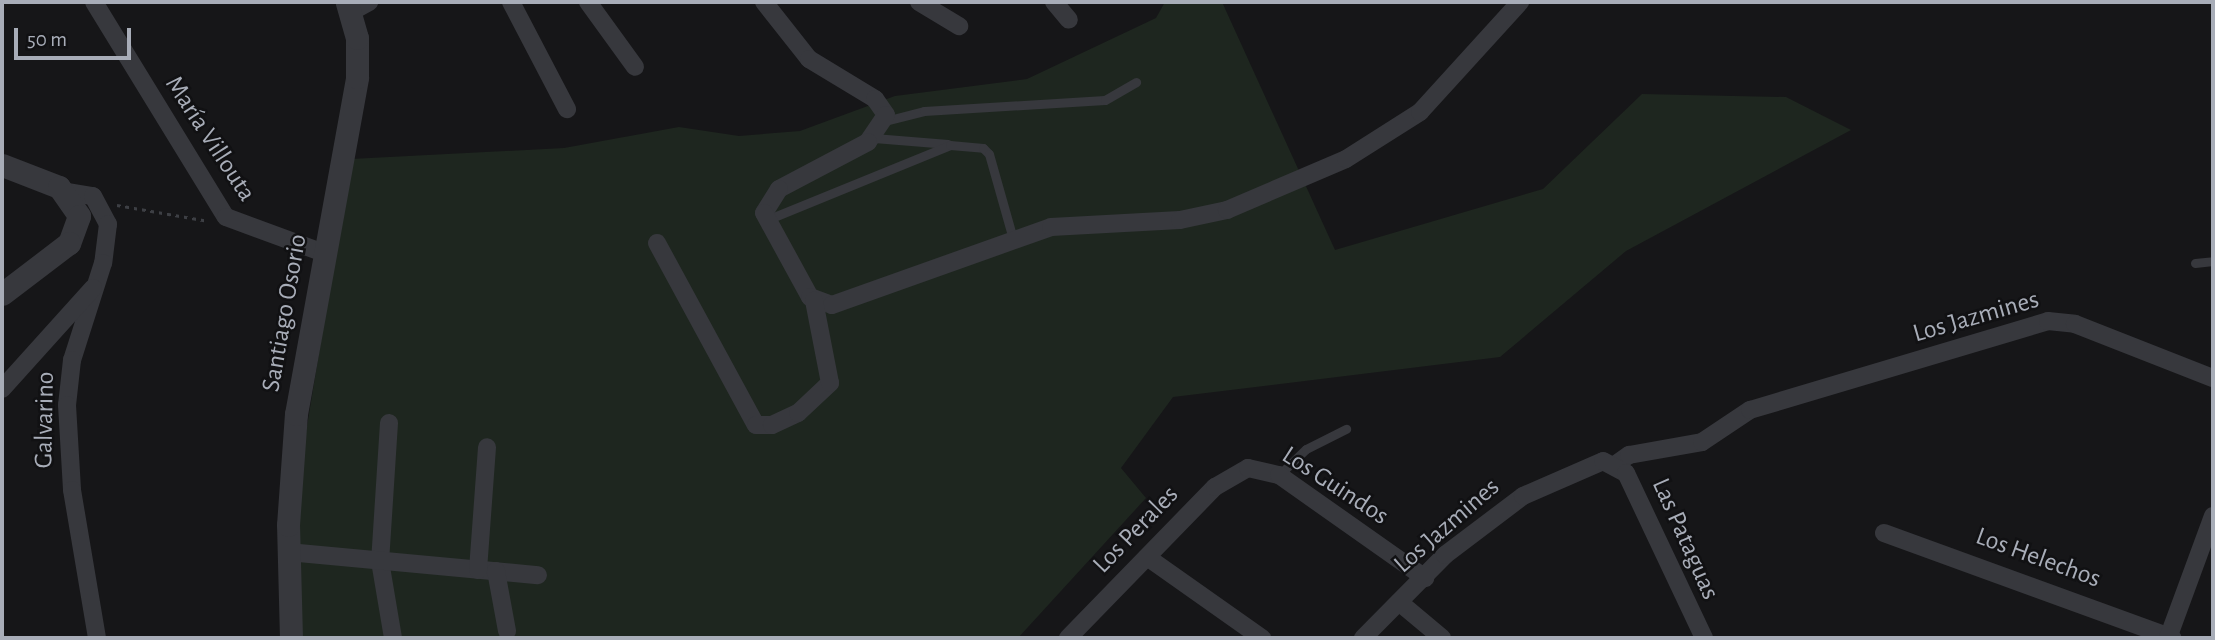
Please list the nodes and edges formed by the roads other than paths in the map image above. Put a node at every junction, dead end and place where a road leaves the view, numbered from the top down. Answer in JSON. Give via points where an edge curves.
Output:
{"nodes":[{"id":1,"x":94,"y":2,"type":"edge"},
{"id":2,"x":511,"y":2,"type":"edge"},
{"id":3,"x":588,"y":2,"type":"edge"},
{"id":4,"x":764,"y":2,"type":"edge"},
{"id":5,"x":919,"y":2,"type":"edge"},
{"id":6,"x":1054,"y":2,"type":"edge"},
{"id":7,"x":1520,"y":2,"type":"edge"},
{"id":8,"x":356,"y":5,"type":"edge"},
{"id":9,"x":1069,"y":20,"type":"dead end"},
{"id":10,"x":959,"y":26,"type":"dead end"},
{"id":11,"x":635,"y":68,"type":"dead end"},
{"id":12,"x":1136,"y":82,"type":"dead end"},
{"id":13,"x":567,"y":109,"type":"dead end"},
{"id":14,"x":885,"y":121,"type":"junction"},
{"id":15,"x":874,"y":138,"type":"junction"},
{"id":16,"x":950,"y":145,"type":"junction"},
{"id":17,"x":2,"y":165,"type":"edge"},
{"id":18,"x":66,"y":192,"type":"junction"},
{"id":19,"x":764,"y":221,"type":"junction"},
{"id":20,"x":1013,"y":239,"type":"junction"},
{"id":21,"x":657,"y":243,"type":"dead end"},
{"id":22,"x":324,"y":253,"type":"junction"},
{"id":23,"x":2213,"y":261,"type":"edge"},
{"id":24,"x":2194,"y":263,"type":"dead end"},
{"id":25,"x":98,"y":283,"type":"junction"},
{"id":26,"x":2,"y":294,"type":"edge"},
{"id":27,"x":814,"y":301,"type":"junction"},
{"id":28,"x":2213,"y":379,"type":"edge"},
{"id":29,"x":2,"y":388,"type":"edge"},
{"id":30,"x":390,"y":423,"type":"dead end"},
{"id":31,"x":1346,"y":429,"type":"dead end"},
{"id":32,"x":487,"y":447,"type":"dead end"},
{"id":33,"x":1616,"y":464,"type":"junction"},
{"id":34,"x":1248,"y":468,"type":"joint"},
{"id":35,"x":1279,"y":475,"type":"junction"},
{"id":36,"x":2213,"y":516,"type":"edge"},
{"id":37,"x":1884,"y":533,"type":"dead end"},
{"id":38,"x":288,"y":552,"type":"junction"},
{"id":39,"x":1147,"y":557,"type":"junction"},
{"id":40,"x":380,"y":561,"type":"junction"},
{"id":41,"x":487,"y":570,"type":"junction"},
{"id":42,"x":538,"y":575,"type":"dead end"},
{"id":43,"x":1425,"y":578,"type":"junction"},
{"id":44,"x":1399,"y":602,"type":"junction"},
{"id":45,"x":507,"y":631,"type":"dead end"},
{"id":46,"x":97,"y":638,"type":"edge"},
{"id":47,"x":291,"y":638,"type":"edge"},
{"id":48,"x":393,"y":638,"type":"edge"},
{"id":49,"x":1068,"y":638,"type":"edge"},
{"id":50,"x":1262,"y":638,"type":"edge"},
{"id":51,"x":1363,"y":638,"type":"edge"},
{"id":52,"x":1442,"y":638,"type":"edge"},
{"id":53,"x":1704,"y":638,"type":"edge"},
{"id":54,"x":2169,"y":638,"type":"edge"}],
"edges":[{"from":1,"to":22,"type":"street","name":"María Villouta","via":[[226,218]]},
{"from":2,"to":13,"type":"street"},
{"from":3,"to":11,"type":"street"},
{"from":4,"to":14,"type":"street","via":[[809,59],[880,103]]},
{"from":5,"to":10,"type":"street"},
{"from":6,"to":9,"type":"street"},
{"from":7,"to":20,"type":"street","via":[[1420,112],[1355,155],[1208,215],[1068,224]]},
{"from":8,"to":22,"type":"street","name":"Santiago Osorio","via":[[357,77]]},
{"from":12,"to":14,"type":"lane","via":[[1105,100],[924,111]]},
{"from":14,"to":15,"type":"street"},
{"from":15,"to":16,"type":"lane"},
{"from":15,"to":19,"type":"street","via":[[779,189]]},
{"from":16,"to":19,"type":"lane"},
{"from":16,"to":20,"type":"lane","via":[[984,148],[989,154]]},
{"from":17,"to":18,"type":"street"},
{"from":18,"to":25,"type":"street","name":"Galvarino","via":[[87,193],[106,212],[107,247]]},
{"from":18,"to":26,"type":"street","via":[[78,209],[75,236]]},
{"from":19,"to":27,"type":"street"},
{"from":20,"to":27,"type":"street","via":[[838,304]]},
{"from":21,"to":27,"type":"street","via":[[756,425],[772,425],[798,412],[830,383]]},
{"from":22,"to":38,"type":"street","name":"Santiago Osorio","via":[[296,414]]},
{"from":23,"to":24,"type":"lane"},
{"from":25,"to":29,"type":"street"},
{"from":25,"to":46,"type":"street","name":"Galvarino","via":[[72,360],[67,420],[72,490]]},
{"from":28,"to":33,"type":"street","name":"Los Jazmines","via":[[2057,321],[1750,410],[1702,442],[1629,455]]},
{"from":30,"to":40,"type":"street"},
{"from":31,"to":35,"type":"lane","via":[[1306,449]]},
{"from":32,"to":41,"type":"street"},
{"from":33,"to":43,"type":"street","name":"Los Jazmines","via":[[1597,462],[1523,496]]},
{"from":33,"to":53,"type":"street","name":"Las Pataguas","via":[[1626,473]]},
{"from":34,"to":35,"type":"street","name":"Los Guindos"},
{"from":34,"to":39,"type":"street","name":"Los Perales","via":[[1215,487]]},
{"from":35,"to":43,"type":"street","name":"Los Guindos"},
{"from":36,"to":54,"type":"street"},
{"from":37,"to":54,"type":"street","name":"Los Helechos"},
{"from":38,"to":40,"type":"street"},
{"from":38,"to":47,"type":"street","name":"Santiago Osorio"},
{"from":39,"to":49,"type":"street","name":"Los Perales"},
{"from":39,"to":50,"type":"street"},
{"from":40,"to":41,"type":"street"},
{"from":40,"to":48,"type":"street"},
{"from":41,"to":42,"type":"street"},
{"from":41,"to":45,"type":"street"},
{"from":43,"to":44,"type":"street","name":"Los Jazmines"},
{"from":44,"to":51,"type":"street","name":"Los Jazmines"},
{"from":44,"to":52,"type":"street"}]}
